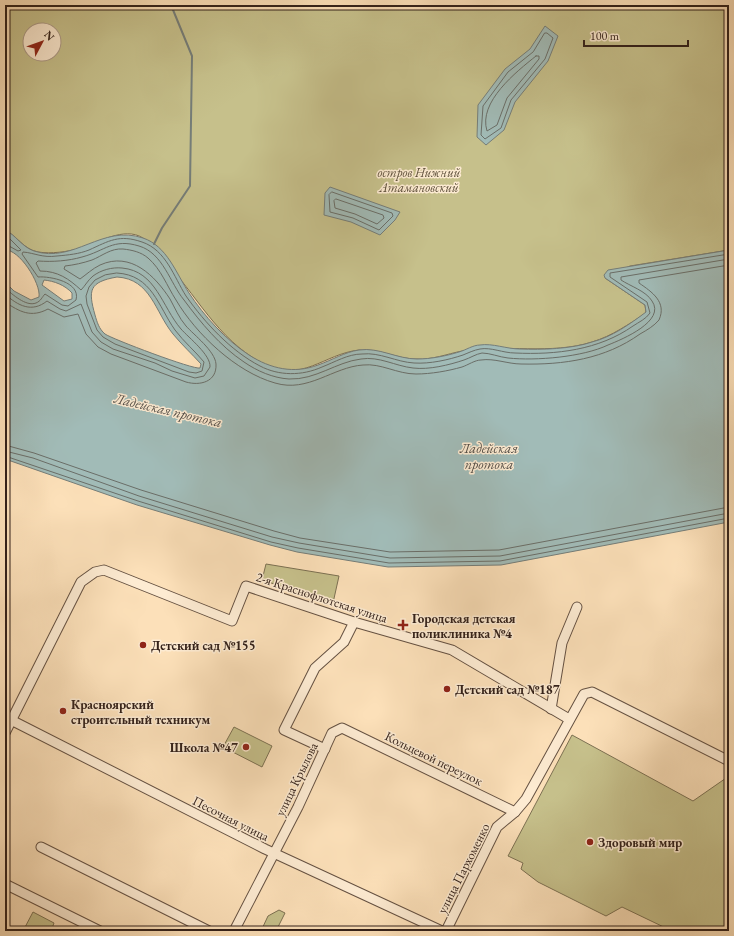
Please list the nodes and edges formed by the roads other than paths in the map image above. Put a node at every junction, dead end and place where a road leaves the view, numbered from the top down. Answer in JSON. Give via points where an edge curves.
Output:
{"nodes":[{"id":1,"x":577,"y":607,"type":"dead end"},
{"id":2,"x":354,"y":622,"type":"junction"},
{"id":3,"x":551,"y":709,"type":"junction"},
{"id":4,"x":569,"y":719,"type":"junction"},
{"id":5,"x":11,"y":720,"type":"junction"},
{"id":6,"x":342,"y":728,"type":"joint"},
{"id":7,"x":5,"y":733,"type":"edge"},
{"id":8,"x":325,"y":750,"type":"junction"},
{"id":9,"x":729,"y":761,"type":"edge"},
{"id":10,"x":515,"y":812,"type":"junction"},
{"id":11,"x":41,"y":847,"type":"dead end"},
{"id":12,"x":274,"y":854,"type":"junction"},
{"id":13,"x":5,"y":884,"type":"edge"},
{"id":14,"x":100,"y":931,"type":"edge"},
{"id":15,"x":209,"y":931,"type":"edge"},
{"id":16,"x":234,"y":931,"type":"edge"},
{"id":17,"x":442,"y":931,"type":"edge"},
{"id":18,"x":446,"y":931,"type":"edge"}],
"edges":[{"from":1,"to":3,"type":"street","via":[[562,644]]},
{"from":2,"to":3,"type":"street","name":"2-я Краснофлотская улица","via":[[452,650]]},
{"from":2,"to":5,"type":"street","name":"2-я Краснофлотская улица","via":[[246,586],[232,621],[104,570],[95,572],[81,582]]},
{"from":2,"to":8,"type":"street","via":[[344,642],[315,668],[284,730]]},
{"from":3,"to":4,"type":"street","name":"2-я Краснофлотская улица"},
{"from":4,"to":9,"type":"street","via":[[584,694],[592,692]]},
{"from":4,"to":10,"type":"street","name":"улица Пархоменко","via":[[526,799]]},
{"from":5,"to":7,"type":"street"},
{"from":5,"to":12,"type":"street","name":"Песочная улица"},
{"from":6,"to":8,"type":"street","name":"улица Крылова","via":[[332,733]]},
{"from":6,"to":10,"type":"street","name":"Кольцевой переулок"},
{"from":8,"to":12,"type":"street","name":"улица Крылова"},
{"from":10,"to":18,"type":"street","name":"улица Пархоменко","via":[[497,827]]},
{"from":11,"to":15,"type":"street"},
{"from":12,"to":16,"type":"street","name":"улица Крылова"},
{"from":12,"to":17,"type":"street","name":"Песочная улица"},
{"from":13,"to":14,"type":"street"}]}
